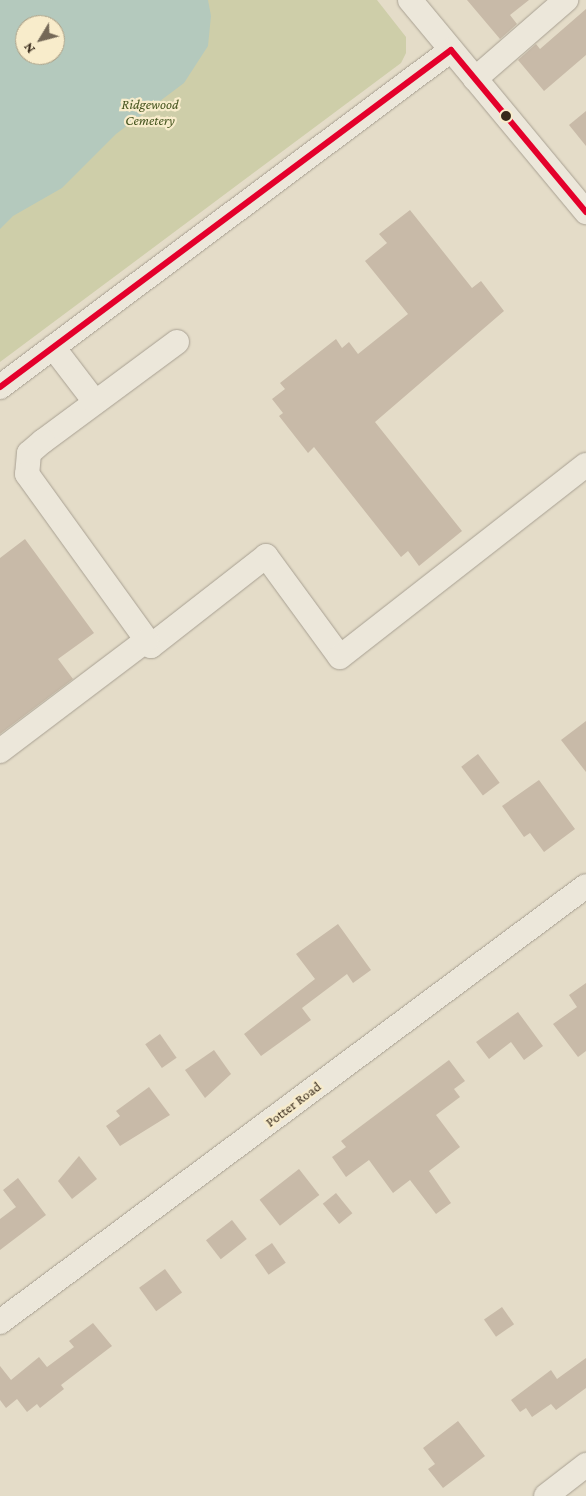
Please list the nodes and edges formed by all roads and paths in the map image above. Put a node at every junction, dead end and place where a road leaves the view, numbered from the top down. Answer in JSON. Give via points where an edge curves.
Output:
{"nodes":[{"id":1,"x":410,"y":0,"type":"edge"},
{"id":2,"x":566,"y":0,"type":"edge"},
{"id":3,"x":451,"y":50,"type":"junction"},
{"id":4,"x":475,"y":79,"type":"junction"},
{"id":5,"x":582,"y":198,"type":"edge"},
{"id":6,"x":177,"y":342,"type":"dead end"},
{"id":7,"x":53,"y":347,"type":"junction"},
{"id":8,"x":0,"y":387,"type":"edge"},
{"id":9,"x":95,"y":402,"type":"junction"},
{"id":10,"x":586,"y":465,"type":"edge"},
{"id":11,"x":147,"y":640,"type":"junction"},
{"id":12,"x":0,"y":751,"type":"edge"},
{"id":13,"x":586,"y":886,"type":"edge"},
{"id":14,"x":0,"y":1322,"type":"edge"},
{"id":15,"x":586,"y":1465,"type":"edge"},
{"id":16,"x":546,"y":1496,"type":"edge"}],
"edges":[{"from":1,"to":3,"type":"street"},
{"from":2,"to":4,"type":"street"},
{"from":3,"to":4,"type":"street"},
{"from":3,"to":7,"type":"street"},
{"from":4,"to":5,"type":"street"},
{"from":6,"to":9,"type":"street"},
{"from":7,"to":8,"type":"street"},
{"from":7,"to":9,"type":"street"},
{"from":9,"to":11,"type":"street","via":[[29,453],[27,474]]},
{"from":10,"to":11,"type":"street","via":[[340,657],[266,556],[151,646]]},
{"from":11,"to":12,"type":"street"},
{"from":13,"to":14,"type":"street","name":"Potter Road"},
{"from":15,"to":16,"type":"street"}]}
